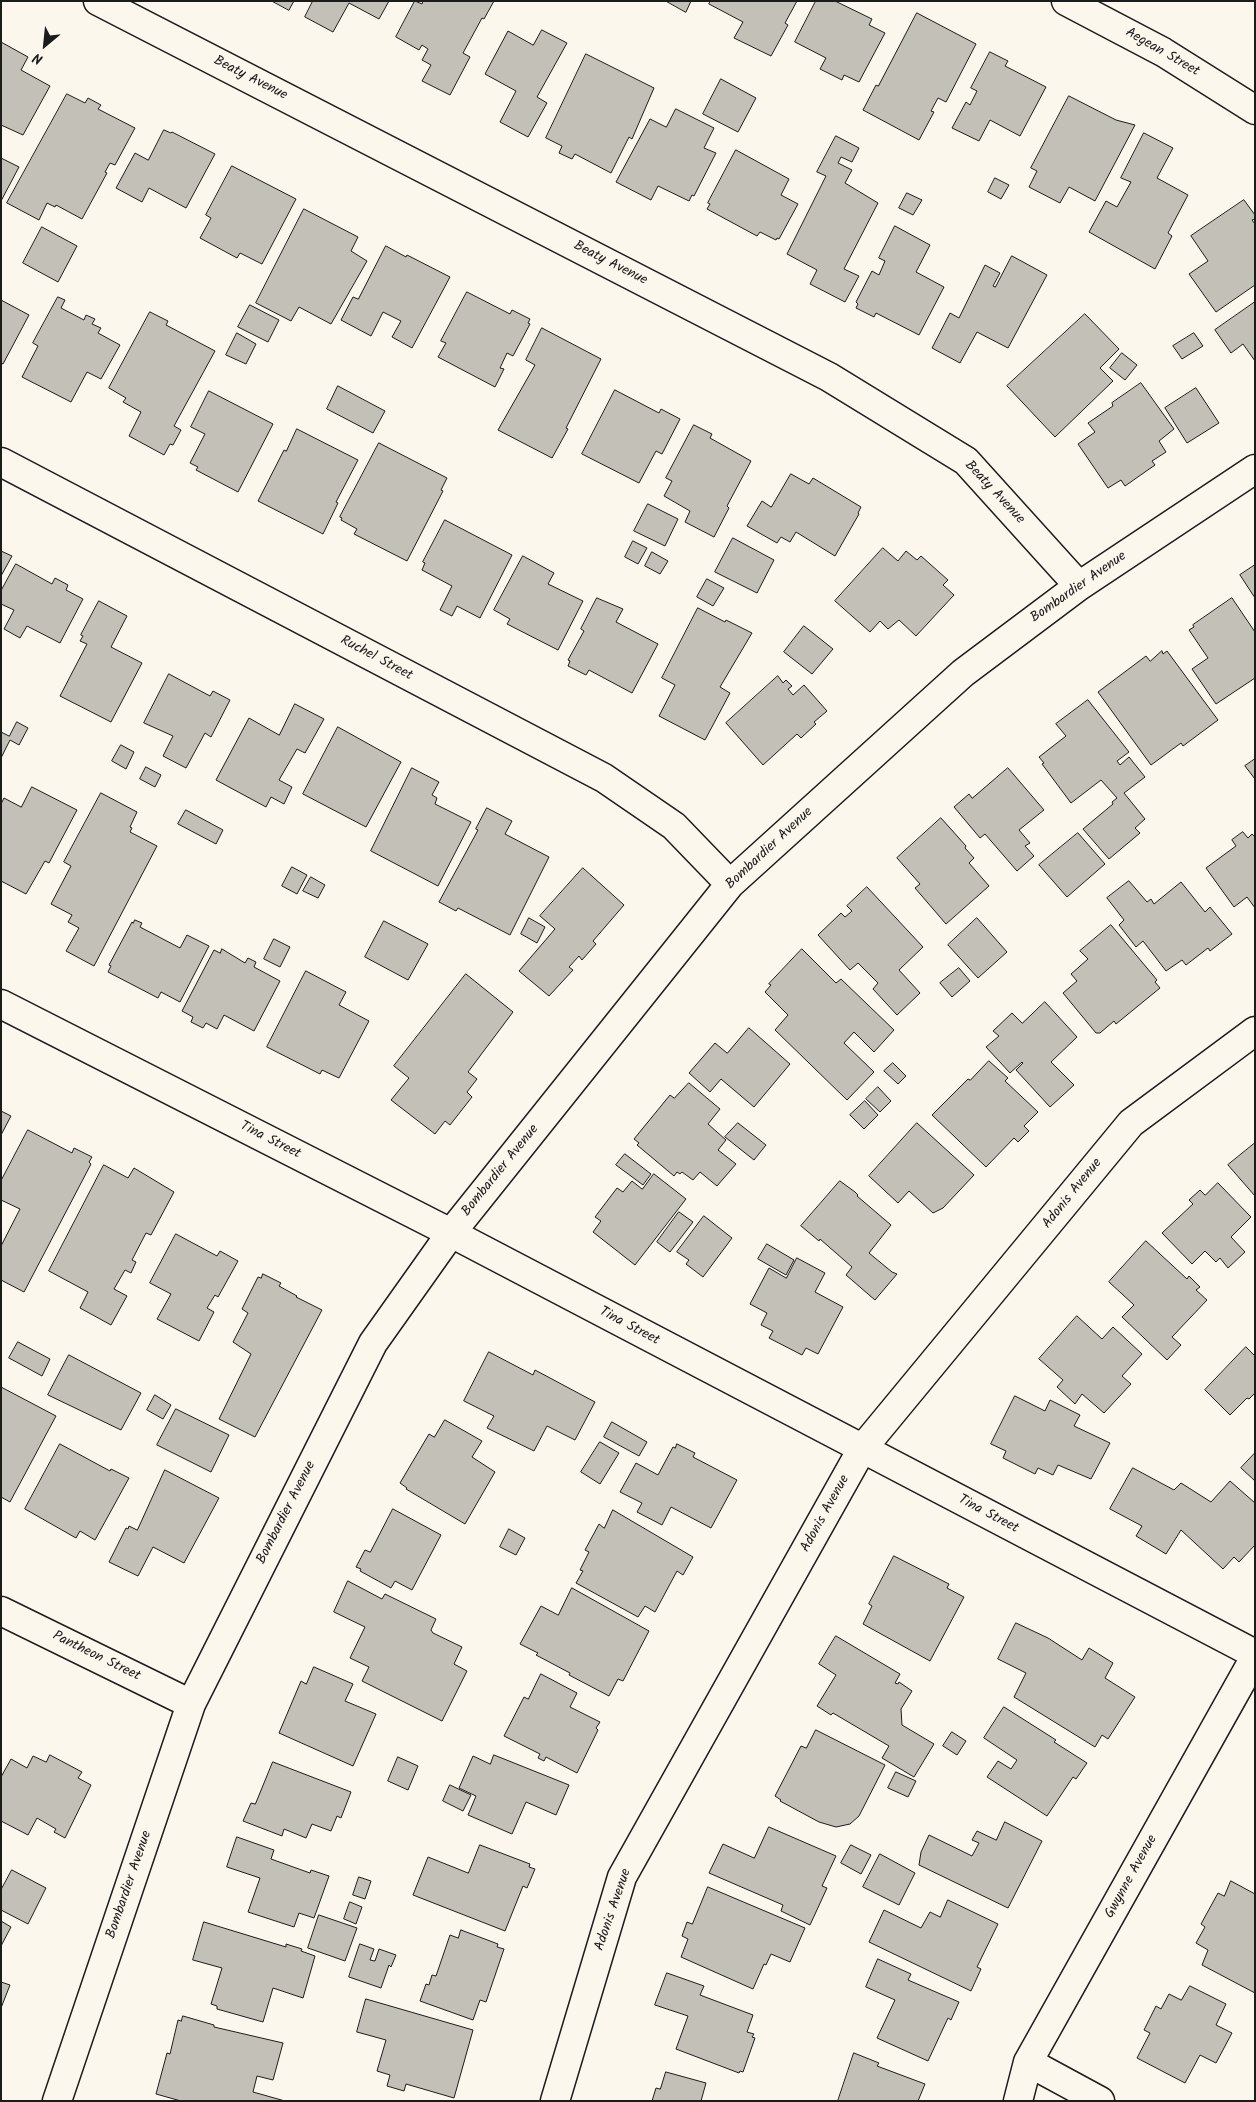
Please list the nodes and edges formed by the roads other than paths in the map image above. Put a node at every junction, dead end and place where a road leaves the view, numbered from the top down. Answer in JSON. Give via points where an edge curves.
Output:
{"nodes":[{"id":1,"x":98,"y":1,"type":"edge"},
{"id":2,"x":1066,"y":1,"type":"edge"},
{"id":3,"x":1255,"y":110,"type":"edge"},
{"id":4,"x":1,"y":462,"type":"edge"},
{"id":5,"x":1255,"y":469,"type":"edge"},
{"id":6,"x":1079,"y":586,"type":"junction"},
{"id":7,"x":730,"y":884,"type":"junction"},
{"id":8,"x":1,"y":1004,"type":"edge"},
{"id":9,"x":1255,"y":1031,"type":"edge"},
{"id":10,"x":451,"y":1233,"type":"junction"},
{"id":11,"x":862,"y":1450,"type":"junction"},
{"id":12,"x":1,"y":1611,"type":"edge"},
{"id":13,"x":1255,"y":1656,"type":"edge"},
{"id":14,"x":191,"y":1704,"type":"junction"},
{"id":15,"x":1028,"y":2062,"type":"junction"},
{"id":16,"x":58,"y":2101,"type":"edge"},
{"id":17,"x":555,"y":2101,"type":"edge"},
{"id":18,"x":1018,"y":2101,"type":"edge"},
{"id":19,"x":1100,"y":2101,"type":"edge"}],
"edges":[{"from":1,"to":6,"type":"street","name":"Beaty Avenue","via":[[829,377],[966,461]]},
{"from":2,"to":3,"type":"street","name":"Aegean Street","via":[[1163,52]]},
{"from":4,"to":7,"type":"street","name":"Ruchel Street","via":[[604,778],[674,826]]},
{"from":5,"to":6,"type":"street","name":"Bombardier Avenue"},
{"from":6,"to":7,"type":"street","name":"Bombardier Avenue","via":[[963,673]]},
{"from":7,"to":10,"type":"street","name":"Bombardier Avenue"},
{"from":8,"to":10,"type":"street","name":"Tina Street"},
{"from":9,"to":11,"type":"street","name":"Adonis Avenue","via":[[1131,1123]]},
{"from":10,"to":11,"type":"street","name":"Tina Street"},
{"from":10,"to":14,"type":"street","name":"Bombardier Avenue","via":[[373,1343]]},
{"from":11,"to":13,"type":"street","name":"Tina Street"},
{"from":11,"to":17,"type":"street","name":"Adonis Avenue","via":[[622,1877]]},
{"from":12,"to":14,"type":"street","name":"Pantheon Street"},
{"from":13,"to":15,"type":"street","name":"Gwynne Avenue"},
{"from":14,"to":16,"type":"street","name":"Bombardier Avenue"},
{"from":15,"to":18,"type":"street","name":"Gwynne Avenue"},
{"from":15,"to":19,"type":"street"}]}
